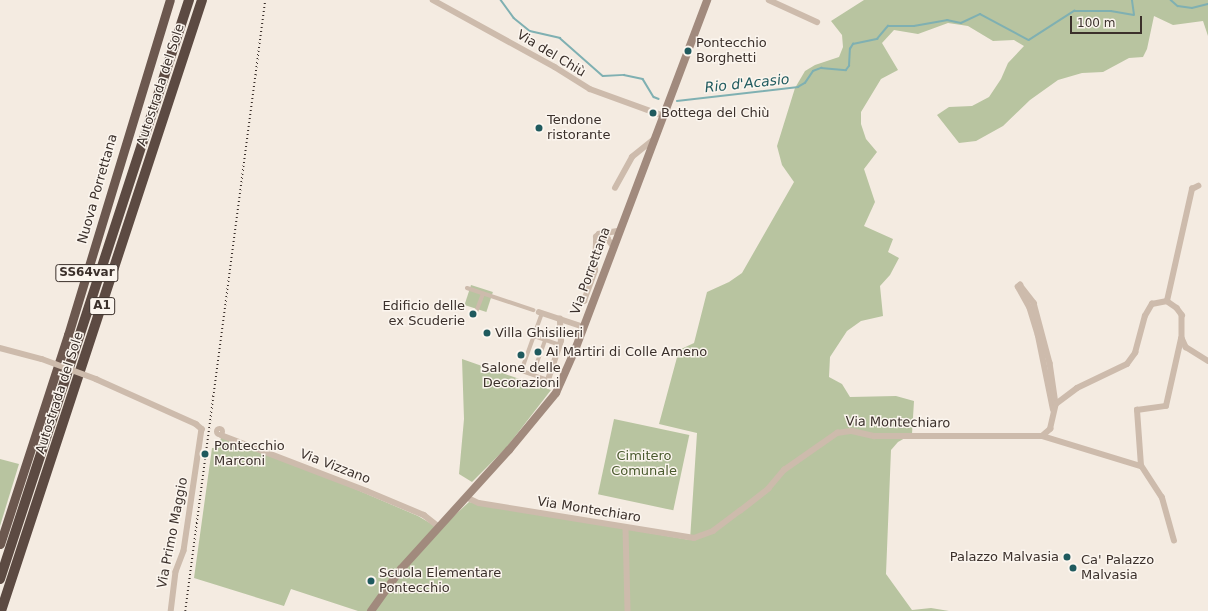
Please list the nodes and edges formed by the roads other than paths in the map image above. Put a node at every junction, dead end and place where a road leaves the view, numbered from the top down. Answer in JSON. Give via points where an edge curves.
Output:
{"nodes":[{"id":1,"x":170,"y":0,"type":"edge"},
{"id":2,"x":189,"y":0,"type":"edge"},
{"id":3,"x":202,"y":0,"type":"edge"},
{"id":4,"x":433,"y":0,"type":"edge"},
{"id":5,"x":707,"y":0,"type":"edge"},
{"id":6,"x":769,"y":0,"type":"edge"},
{"id":7,"x":817,"y":22,"type":"dead end"},
{"id":8,"x":664,"y":116,"type":"junction"},
{"id":9,"x":654,"y":139,"type":"junction"},
{"id":10,"x":1198,"y":186,"type":"dead end"},
{"id":11,"x":615,"y":188,"type":"dead end"},
{"id":12,"x":619,"y":231,"type":"junction"},
{"id":13,"x":612,"y":242,"type":"junction"},
{"id":14,"x":595,"y":251,"type":"junction"},
{"id":15,"x":467,"y":288,"type":"dead end"},
{"id":16,"x":483,"y":294,"type":"junction"},
{"id":17,"x":1167,"y":301,"type":"junction"},
{"id":18,"x":579,"y":304,"type":"dead end"},
{"id":19,"x":533,"y":310,"type":"dead end"},
{"id":20,"x":476,"y":312,"type":"dead end"},
{"id":21,"x":540,"y":313,"type":"joint"},
{"id":22,"x":560,"y":319,"type":"junction"},
{"id":23,"x":584,"y":327,"type":"junction"},
{"id":24,"x":534,"y":336,"type":"junction"},
{"id":25,"x":1182,"y":338,"type":"junction"},
{"id":26,"x":545,"y":340,"type":"junction"},
{"id":27,"x":560,"y":345,"type":"junction"},
{"id":28,"x":0,"y":348,"type":"edge"},
{"id":29,"x":1208,"y":361,"type":"edge"},
{"id":30,"x":535,"y":368,"type":"dead end"},
{"id":31,"x":548,"y":380,"type":"joint"},
{"id":32,"x":1056,"y":404,"type":"junction"},
{"id":33,"x":1053,"y":410,"type":"junction"},
{"id":34,"x":224,"y":435,"type":"dead end"},
{"id":35,"x":1042,"y":436,"type":"junction"},
{"id":36,"x":1141,"y":466,"type":"junction"},
{"id":37,"x":466,"y":497,"type":"junction"},
{"id":38,"x":438,"y":526,"type":"junction"},
{"id":39,"x":626,"y":528,"type":"junction"},
{"id":40,"x":1174,"y":541,"type":"dead end"},
{"id":41,"x":0,"y":544,"type":"edge"},
{"id":42,"x":0,"y":579,"type":"edge"},
{"id":43,"x":1,"y":611,"type":"edge"},
{"id":44,"x":170,"y":611,"type":"edge"},
{"id":45,"x":371,"y":611,"type":"edge"},
{"id":46,"x":628,"y":611,"type":"edge"}],
"edges":[{"from":1,"to":41,"type":"highway","name":"Nuova Porrettana","number":"SS64var","via":[[68,335]]},
{"from":2,"to":42,"type":"highway","name":"Autostrada del Sole","number":"A1"},
{"from":3,"to":43,"type":"highway","name":"Autostrada del Sole","number":"A1"},
{"from":4,"to":8,"type":"street","name":"Via del Chiù","via":[[590,89]]},
{"from":5,"to":8,"type":"main road","name":"Via Porrettana"},
{"from":6,"to":7,"type":"street"},
{"from":8,"to":9,"type":"main road","name":"Via Porrettana"},
{"from":9,"to":11,"type":"street","via":[[632,157]]},
{"from":9,"to":12,"type":"main road","name":"Via Porrettana"},
{"from":10,"to":17,"type":"street","via":[[1192,189]]},
{"from":12,"to":13,"type":"main road","name":"Via Porrettana"},
{"from":12,"to":14,"type":"street","via":[[599,234],[595,242]]},
{"from":13,"to":14,"type":"street","via":[[601,239]]},
{"from":13,"to":23,"type":"main road","name":"Via Porrettana"},
{"from":14,"to":18,"type":"street","via":[[595,271],[584,301]]},
{"from":15,"to":16,"type":"street"},
{"from":16,"to":19,"type":"street"},
{"from":16,"to":20,"type":"street"},
{"from":17,"to":25,"type":"street","via":[[1182,316]]},
{"from":17,"to":32,"type":"street","via":[[1152,304],[1145,316],[1135,353],[1127,364],[1077,388]]},
{"from":21,"to":22,"type":"street"},
{"from":21,"to":24,"type":"street"},
{"from":22,"to":23,"type":"street"},
{"from":22,"to":27,"type":"street"},
{"from":23,"to":37,"type":"main road","name":"Via Porrettana","via":[[556,393]]},
{"from":24,"to":26,"type":"street"},
{"from":24,"to":31,"type":"street","via":[[521,369]]},
{"from":25,"to":29,"type":"street","via":[[1186,347]]},
{"from":25,"to":36,"type":"street","via":[[1166,406],[1137,410]]},
{"from":26,"to":27,"type":"street"},
{"from":26,"to":30,"type":"street"},
{"from":27,"to":31,"type":"street"},
{"from":28,"to":44,"type":"street","name":"Via Primo Maggio","bridge":true,"via":[[42,359],[96,379],[202,429],[184,551],[176,572]]},
{"from":32,"to":33,"type":"street"},
{"from":32,"to":33,"type":"street","via":[[1050,363],[1034,303],[1020,284],[1018,287],[1030,309],[1038,336]]},
{"from":33,"to":35,"type":"street","via":[[1050,429]]},
{"from":34,"to":38,"type":"street","name":"Via Vizzano","via":[[424,515]]},
{"from":35,"to":36,"type":"street","name":"Via Montechiaro"},
{"from":35,"to":39,"type":"street","name":"Via Montechiaro","via":[[874,436],[852,431],[837,433],[784,470],[768,489],[713,531],[694,538]]},
{"from":36,"to":40,"type":"street","via":[[1162,498]]},
{"from":37,"to":38,"type":"main road","name":"Via Porrettana"},
{"from":37,"to":39,"type":"street","name":"Via Montechiaro","via":[[478,503]]},
{"from":38,"to":45,"type":"main road","name":"Via Porrettana","via":[[401,568]]},
{"from":39,"to":46,"type":"street"}]}
